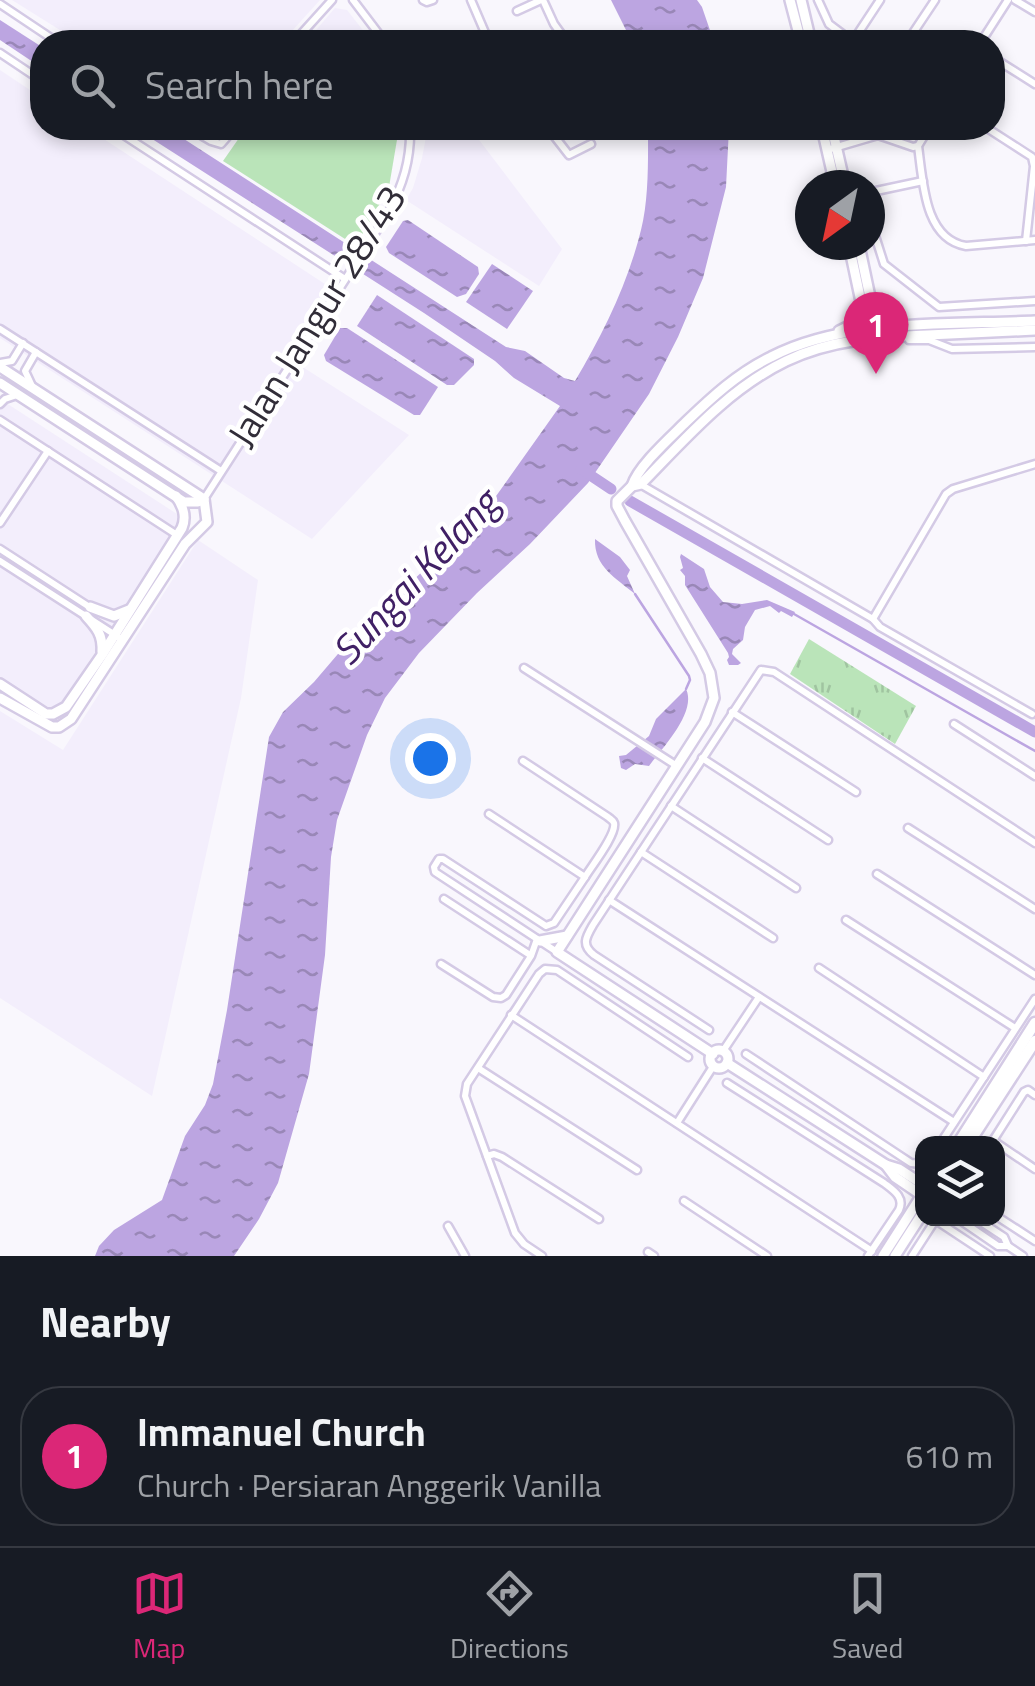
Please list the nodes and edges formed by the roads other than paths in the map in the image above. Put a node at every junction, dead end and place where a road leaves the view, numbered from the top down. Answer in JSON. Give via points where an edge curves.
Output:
{"nodes":[{"id":1,"x":332,"y":0,"type":"edge"},
{"id":2,"x":354,"y":0,"type":"edge"},
{"id":3,"x":423,"y":0,"type":"edge"},
{"id":4,"x":433,"y":0,"type":"edge"},
{"id":5,"x":472,"y":0,"type":"edge"},
{"id":6,"x":542,"y":0,"type":"edge"},
{"id":7,"x":790,"y":0,"type":"edge"},
{"id":8,"x":801,"y":0,"type":"edge"},
{"id":9,"x":818,"y":0,"type":"edge"},
{"id":10,"x":880,"y":0,"type":"edge"},
{"id":11,"x":935,"y":0,"type":"edge"},
{"id":12,"x":1012,"y":0,"type":"edge"},
{"id":13,"x":0,"y":4,"type":"edge"},
{"id":14,"x":518,"y":10,"type":"dead end"},
{"id":15,"x":1035,"y":12,"type":"edge"},
{"id":16,"x":39,"y":30,"type":"edge"},
{"id":17,"x":305,"y":30,"type":"edge"},
{"id":18,"x":376,"y":30,"type":"edge"},
{"id":19,"x":484,"y":30,"type":"edge"},
{"id":20,"x":558,"y":30,"type":"edge"},
{"id":21,"x":798,"y":30,"type":"edge"},
{"id":22,"x":808,"y":30,"type":"edge"},
{"id":23,"x":837,"y":30,"type":"edge"},
{"id":24,"x":861,"y":30,"type":"edge"},
{"id":25,"x":915,"y":30,"type":"edge"},
{"id":26,"x":990,"y":30,"type":"edge"},
{"id":27,"x":0,"y":53,"type":"edge"},
{"id":28,"x":1005,"y":65,"type":"edge"},
{"id":29,"x":30,"y":73,"type":"edge"},
{"id":30,"x":1035,"y":84,"type":"edge"},
{"id":31,"x":133,"y":140,"type":"edge"},
{"id":32,"x":410,"y":140,"type":"edge"},
{"id":33,"x":557,"y":140,"type":"edge"},
{"id":34,"x":828,"y":140,"type":"edge"},
{"id":35,"x":832,"y":140,"type":"edge"},
{"id":36,"x":855,"y":140,"type":"edge"},
{"id":37,"x":897,"y":140,"type":"edge"},
{"id":38,"x":922,"y":140,"type":"edge"},
{"id":39,"x":1005,"y":140,"type":"edge"},
{"id":40,"x":592,"y":144,"type":"dead end"},
{"id":41,"x":918,"y":146,"type":"junction"},
{"id":42,"x":832,"y":149,"type":"junction"},
{"id":43,"x":834,"y":170,"type":"edge"},
{"id":44,"x":839,"y":170,"type":"edge"},
{"id":45,"x":923,"y":181,"type":"junction"},
{"id":46,"x":885,"y":188,"type":"edge"},
{"id":47,"x":1031,"y":240,"type":"edge"},
{"id":48,"x":853,"y":260,"type":"edge"},
{"id":49,"x":861,"y":260,"type":"edge"},
{"id":50,"x":883,"y":260,"type":"edge"},
{"id":51,"x":348,"y":276,"type":"junction"},
{"id":52,"x":1035,"y":301,"type":"edge"},
{"id":53,"x":867,"y":306,"type":"junction"},
{"id":54,"x":1035,"y":321,"type":"edge"},
{"id":55,"x":0,"y":329,"type":"edge"},
{"id":56,"x":1035,"y":330,"type":"edge"},
{"id":57,"x":872,"y":332,"type":"junction"},
{"id":58,"x":896,"y":332,"type":"junction"},
{"id":59,"x":827,"y":336,"type":"junction"},
{"id":60,"x":23,"y":344,"type":"junction"},
{"id":61,"x":1035,"y":347,"type":"edge"},
{"id":62,"x":36,"y":352,"type":"junction"},
{"id":63,"x":0,"y":365,"type":"edge"},
{"id":64,"x":0,"y":382,"type":"edge"},
{"id":65,"x":34,"y":389,"type":"junction"},
{"id":66,"x":18,"y":394,"type":"junction"},
{"id":67,"x":0,"y":404,"type":"edge"},
{"id":68,"x":0,"y":420,"type":"edge"},
{"id":69,"x":48,"y":451,"type":"junction"},
{"id":70,"x":131,"y":452,"type":"junction"},
{"id":71,"x":124,"y":463,"type":"junction"},
{"id":72,"x":1035,"y":464,"type":"edge"},
{"id":73,"x":221,"y":470,"type":"junction"},
{"id":74,"x":636,"y":483,"type":"junction"},
{"id":75,"x":176,"y":496,"type":"junction"},
{"id":76,"x":204,"y":499,"type":"junction"},
{"id":77,"x":0,"y":523,"type":"edge"},
{"id":78,"x":177,"y":536,"type":"junction"},
{"id":79,"x":0,"y":549,"type":"edge"},
{"id":80,"x":0,"y":560,"type":"edge"},
{"id":81,"x":131,"y":608,"type":"junction"},
{"id":82,"x":88,"y":612,"type":"junction"},
{"id":83,"x":873,"y":620,"type":"junction"},
{"id":84,"x":121,"y":633,"type":"junction"},
{"id":85,"x":102,"y":655,"type":"junction"},
{"id":86,"x":524,"y":668,"type":"dead end"},
{"id":87,"x":0,"y":684,"type":"edge"},
{"id":88,"x":0,"y":698,"type":"edge"},
{"id":89,"x":732,"y":712,"type":"junction"},
{"id":90,"x":1032,"y":714,"type":"dead end"},
{"id":91,"x":954,"y":724,"type":"dead end"},
{"id":92,"x":702,"y":758,"type":"junction"},
{"id":93,"x":523,"y":761,"type":"dead end"},
{"id":94,"x":677,"y":766,"type":"junction"},
{"id":95,"x":1035,"y":776,"type":"edge"},
{"id":96,"x":856,"y":792,"type":"dead end"},
{"id":97,"x":671,"y":806,"type":"junction"},
{"id":98,"x":488,"y":814,"type":"dead end"},
{"id":99,"x":908,"y":828,"type":"dead end"},
{"id":100,"x":828,"y":840,"type":"dead end"},
{"id":101,"x":1035,"y":843,"type":"edge"},
{"id":102,"x":641,"y":852,"type":"junction"},
{"id":103,"x":453,"y":866,"type":"junction"},
{"id":104,"x":877,"y":874,"type":"dead end"},
{"id":105,"x":584,"y":876,"type":"junction"},
{"id":106,"x":446,"y":878,"type":"junction"},
{"id":107,"x":796,"y":888,"type":"dead end"},
{"id":108,"x":444,"y":899,"type":"dead end"},
{"id":109,"x":610,"y":900,"type":"junction"},
{"id":110,"x":1035,"y":909,"type":"edge"},
{"id":111,"x":846,"y":920,"type":"dead end"},
{"id":112,"x":568,"y":936,"type":"junction"},
{"id":113,"x":773,"y":938,"type":"dead end"},
{"id":114,"x":541,"y":941,"type":"junction"},
{"id":115,"x":557,"y":952,"type":"junction"},
{"id":116,"x":530,"y":956,"type":"junction"},
{"id":117,"x":441,"y":964,"type":"dead end"},
{"id":118,"x":819,"y":968,"type":"dead end"},
{"id":119,"x":1035,"y":975,"type":"edge"},
{"id":120,"x":759,"y":997,"type":"junction"},
{"id":121,"x":1035,"y":1000,"type":"edge"},
{"id":122,"x":512,"y":1015,"type":"junction"},
{"id":123,"x":1035,"y":1023,"type":"edge"},
{"id":124,"x":1015,"y":1028,"type":"junction"},
{"id":125,"x":709,"y":1030,"type":"dead end"},
{"id":126,"x":1035,"y":1042,"type":"edge"},
{"id":127,"x":746,"y":1054,"type":"dead end"},
{"id":128,"x":716,"y":1057,"type":"junction"},
{"id":129,"x":688,"y":1058,"type":"dead end"},
{"id":130,"x":478,"y":1068,"type":"junction"},
{"id":131,"x":984,"y":1077,"type":"junction"},
{"id":132,"x":727,"y":1083,"type":"dead end"},
{"id":133,"x":1035,"y":1094,"type":"edge"},
{"id":134,"x":954,"y":1122,"type":"junction"},
{"id":135,"x":677,"y":1123,"type":"junction"},
{"id":136,"x":945,"y":1136,"type":"edge"},
{"id":137,"x":963,"y":1136,"type":"edge"},
{"id":138,"x":973,"y":1136,"type":"edge"},
{"id":139,"x":996,"y":1136,"type":"edge"},
{"id":140,"x":1005,"y":1149,"type":"edge"},
{"id":141,"x":487,"y":1156,"type":"junction"},
{"id":142,"x":915,"y":1163,"type":"edge"},
{"id":143,"x":1035,"y":1169,"type":"edge"},
{"id":144,"x":637,"y":1170,"type":"dead end"},
{"id":145,"x":915,"y":1190,"type":"edge"},
{"id":146,"x":684,"y":1202,"type":"dead end"},
{"id":147,"x":915,"y":1203,"type":"edge"},
{"id":148,"x":599,"y":1219,"type":"dead end"},
{"id":149,"x":1005,"y":1221,"type":"edge"},
{"id":150,"x":915,"y":1225,"type":"edge"},
{"id":151,"x":448,"y":1226,"type":"dead end"},
{"id":152,"x":969,"y":1226,"type":"edge"},
{"id":153,"x":988,"y":1226,"type":"edge"},
{"id":154,"x":1035,"y":1242,"type":"edge"},
{"id":155,"x":1008,"y":1246,"type":"junction"},
{"id":156,"x":870,"y":1254,"type":"edge"},
{"id":157,"x":465,"y":1256,"type":"edge"},
{"id":158,"x":542,"y":1256,"type":"edge"},
{"id":159,"x":767,"y":1256,"type":"edge"},
{"id":160,"x":883,"y":1256,"type":"edge"},
{"id":161,"x":895,"y":1256,"type":"edge"},
{"id":162,"x":912,"y":1256,"type":"edge"},
{"id":163,"x":990,"y":1256,"type":"edge"},
{"id":164,"x":1024,"y":1256,"type":"edge"}],
"edges":[{"from":1,"to":17,"type":"street"},
{"from":2,"to":18,"type":"street"},
{"from":3,"to":4,"type":"street"},
{"from":5,"to":19,"type":"street"},
{"from":6,"to":14,"type":"street"},
{"from":6,"to":20,"type":"street"},
{"from":7,"to":21,"type":"main road"},
{"from":8,"to":22,"type":"main road"},
{"from":9,"to":23,"type":"street"},
{"from":10,"to":24,"type":"street"},
{"from":11,"to":25,"type":"street"},
{"from":12,"to":15,"type":"street"},
{"from":12,"to":26,"type":"street"},
{"from":13,"to":16,"type":"street"},
{"from":27,"to":29,"type":"street"},
{"from":28,"to":30,"type":"street"},
{"from":31,"to":51,"type":"street"},
{"from":32,"to":51,"type":"street","name":"Jalan Jangur 28/43","via":[[397,196]]},
{"from":33,"to":40,"type":"street","via":[[567,154]]},
{"from":34,"to":42,"type":"main road"},
{"from":35,"to":42,"type":"main road"},
{"from":36,"to":42,"type":"street"},
{"from":37,"to":41,"type":"street"},
{"from":38,"to":41,"type":"street"},
{"from":39,"to":47,"type":"street","via":[[1032,158]]},
{"from":41,"to":45,"type":"street"},
{"from":42,"to":43,"type":"main road"},
{"from":42,"to":44,"type":"main road"},
{"from":45,"to":46,"type":"street"},
{"from":45,"to":47,"type":"street","via":[[935,226],[951,242]]},
{"from":48,"to":53,"type":"main road"},
{"from":49,"to":53,"type":"main road"},
{"from":50,"to":52,"type":"street","via":[[939,307]]},
{"from":51,"to":73,"type":"street","name":"Jalan Jangur 28/43"},
{"from":53,"to":57,"type":"main road"},
{"from":53,"to":58,"type":"main road"},
{"from":53,"to":59,"type":"main road","via":[[859,321]]},
{"from":54,"to":58,"type":"main road"},
{"from":55,"to":60,"type":"street"},
{"from":56,"to":58,"type":"main road"},
{"from":57,"to":58,"type":"main road"},
{"from":57,"to":59,"type":"main road"},
{"from":57,"to":74,"type":"main road","via":[[763,374]]},
{"from":58,"to":61,"type":"street","via":[[902,340],[952,349]]},
{"from":59,"to":74,"type":"main road","via":[[736,378],[679,429]]},
{"from":60,"to":62,"type":"street"},
{"from":60,"to":63,"type":"street","via":[[12,361]]},
{"from":62,"to":65,"type":"street","via":[[26,371]]},
{"from":62,"to":73,"type":"street"},
{"from":63,"to":65,"type":"main road"},
{"from":64,"to":66,"type":"main road"},
{"from":65,"to":70,"type":"main road"},
{"from":66,"to":67,"type":"street"},
{"from":66,"to":71,"type":"main road"},
{"from":68,"to":69,"type":"street"},
{"from":69,"to":77,"type":"street"},
{"from":69,"to":78,"type":"street"},
{"from":70,"to":71,"type":"main road"},
{"from":70,"to":76,"type":"main road"},
{"from":71,"to":75,"type":"main road"},
{"from":72,"to":83,"type":"street","via":[[946,494]]},
{"from":73,"to":76,"type":"street","name":"Jalan Jangur 28/43"},
{"from":74,"to":83,"type":"street"},
{"from":74,"to":94,"type":"main road","via":[[617,506],[713,682],[712,707]]},
{"from":75,"to":76,"type":"main road","via":[[189,503]]},
{"from":75,"to":78,"type":"main road","via":[[184,517]]},
{"from":76,"to":84,"type":"main road","via":[[207,522]]},
{"from":78,"to":81,"type":"main road"},
{"from":79,"to":82,"type":"street"},
{"from":80,"to":82,"type":"street"},
{"from":81,"to":82,"type":"main road","via":[[114,616]]},
{"from":81,"to":84,"type":"main road"},
{"from":82,"to":84,"type":"street"},
{"from":82,"to":85,"type":"main road","via":[[100,632]]},
{"from":83,"to":90,"type":"street"},
{"from":84,"to":85,"type":"main road"},
{"from":84,"to":88,"type":"main road","via":[[72,719],[59,727]]},
{"from":85,"to":87,"type":"main road","via":[[66,707],[53,714]]},
{"from":86,"to":94,"type":"street"},
{"from":89,"to":92,"type":"street"},
{"from":89,"to":96,"type":"street"},
{"from":89,"to":101,"type":"street","via":[[761,670],[774,672]]},
{"from":91,"to":95,"type":"street"},
{"from":92,"to":97,"type":"street"},
{"from":92,"to":100,"type":"street"},
{"from":93,"to":105,"type":"street","via":[[613,822]]},
{"from":94,"to":112,"type":"main road"},
{"from":97,"to":102,"type":"street"},
{"from":97,"to":107,"type":"street"},
{"from":98,"to":105,"type":"street"},
{"from":99,"to":110,"type":"street"},
{"from":102,"to":109,"type":"street"},
{"from":102,"to":113,"type":"street"},
{"from":103,"to":105,"type":"street","via":[[546,926],[557,920]]},
{"from":103,"to":106,"type":"street"},
{"from":103,"to":106,"type":"street","via":[[441,858],[434,867]]},
{"from":104,"to":119,"type":"street"},
{"from":106,"to":114,"type":"street"},
{"from":108,"to":116,"type":"street"},
{"from":109,"to":120,"type":"street"},
{"from":109,"to":125,"type":"street","via":[[586,948]]},
{"from":111,"to":124,"type":"street"},
{"from":112,"to":114,"type":"main road"},
{"from":112,"to":115,"type":"main road"},
{"from":114,"to":115,"type":"street"},
{"from":114,"to":116,"type":"street"},
{"from":115,"to":128,"type":"main road"},
{"from":116,"to":117,"type":"street","via":[[501,998]]},
{"from":118,"to":131,"type":"street"},
{"from":120,"to":128,"type":"street"},
{"from":120,"to":134,"type":"street"},
{"from":121,"to":124,"type":"street"},
{"from":122,"to":129,"type":"street","via":[[544,969],[557,970]]},
{"from":122,"to":130,"type":"street"},
{"from":122,"to":135,"type":"street"},
{"from":123,"to":137,"type":"main road"},
{"from":124,"to":131,"type":"street"},
{"from":126,"to":138,"type":"main road"},
{"from":127,"to":142,"type":"street"},
{"from":128,"to":135,"type":"street"},
{"from":128,"to":145,"type":"main road","via":[[728,1058]]},
{"from":130,"to":141,"type":"street","via":[[466,1096]]},
{"from":130,"to":144,"type":"street"},
{"from":131,"to":134,"type":"street"},
{"from":132,"to":156,"type":"street","via":[[892,1189],[901,1200],[899,1210]]},
{"from":133,"to":139,"type":"street","via":[[1026,1090]]},
{"from":134,"to":136,"type":"street"},
{"from":135,"to":156,"type":"street"},
{"from":140,"to":143,"type":"street"},
{"from":141,"to":148,"type":"street","via":[[502,1157]]},
{"from":141,"to":158,"type":"street","via":[[515,1233]]},
{"from":146,"to":159,"type":"street"},
{"from":147,"to":160,"type":"main road"},
{"from":149,"to":154,"type":"street"},
{"from":150,"to":161,"type":"main road"},
{"from":151,"to":157,"type":"street"},
{"from":152,"to":155,"type":"street"},
{"from":153,"to":155,"type":"street"},
{"from":155,"to":164,"type":"street"},
{"from":162,"to":163,"type":"street","via":[[938,1221]]}]}
